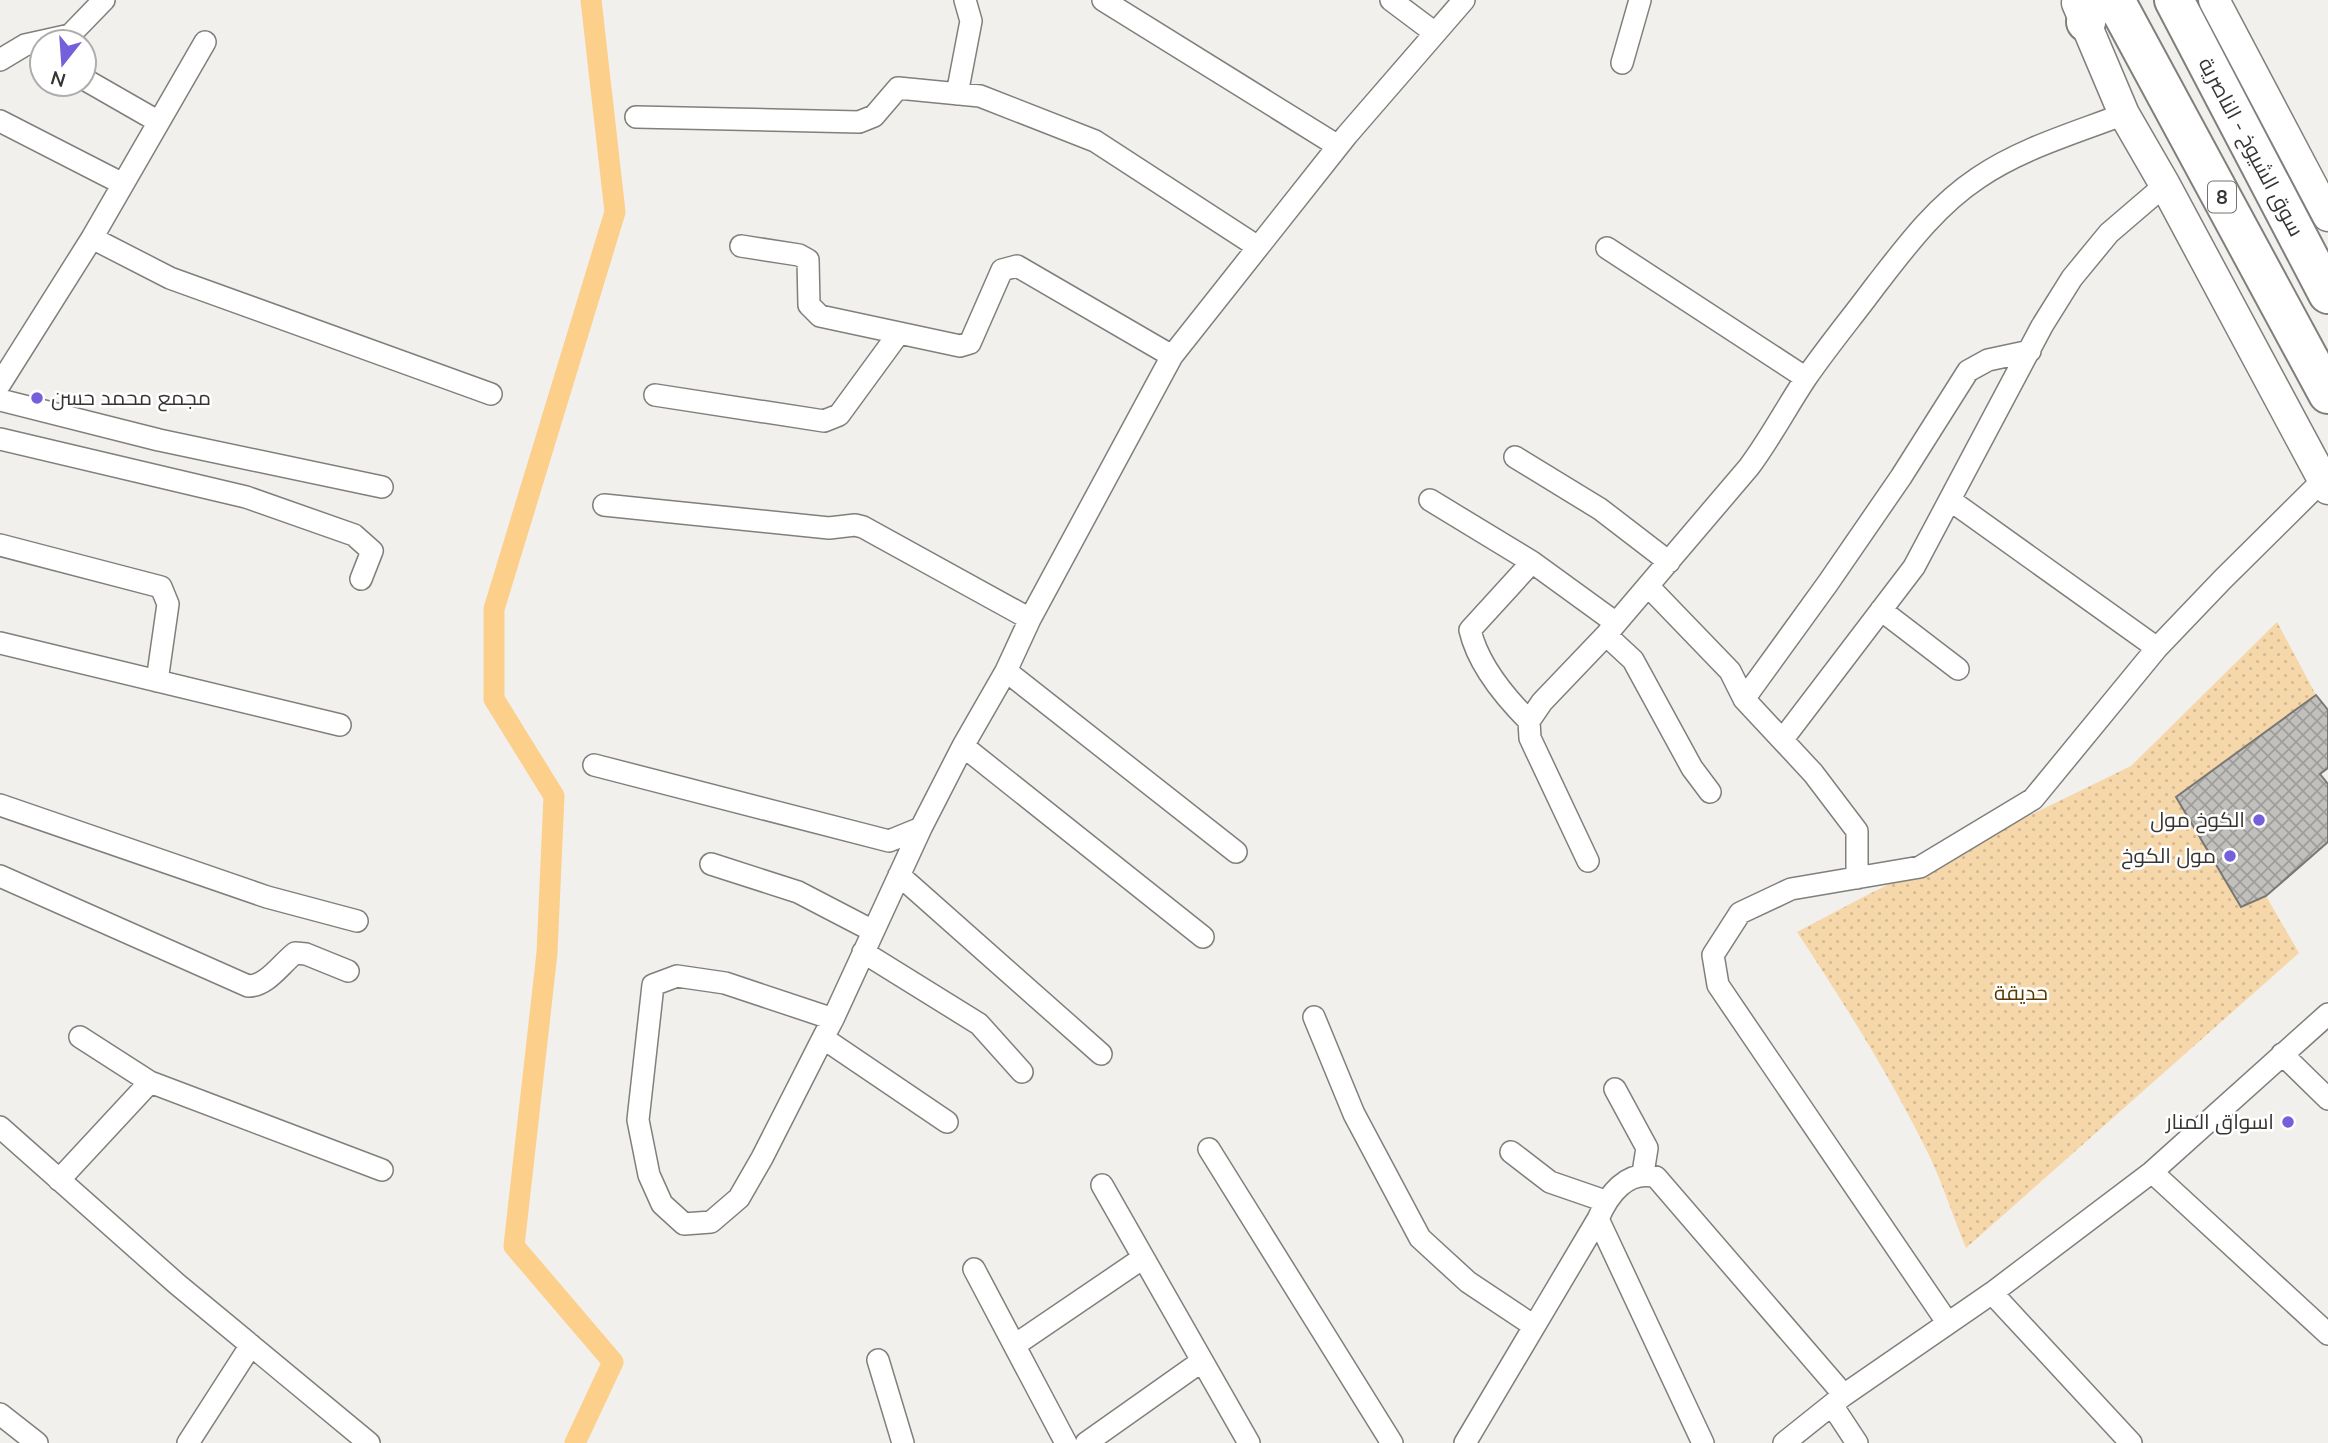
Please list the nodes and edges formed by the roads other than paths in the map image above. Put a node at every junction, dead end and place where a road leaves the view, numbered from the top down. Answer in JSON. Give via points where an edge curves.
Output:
{"nodes":[{"id":1,"x":104,"y":0,"type":"edge"},
{"id":2,"x":965,"y":0,"type":"edge"},
{"id":3,"x":1103,"y":0,"type":"edge"},
{"id":4,"x":1391,"y":0,"type":"edge"},
{"id":5,"x":1464,"y":0,"type":"edge"},
{"id":6,"x":1640,"y":0,"type":"edge"},
{"id":7,"x":2174,"y":0,"type":"edge"},
{"id":8,"x":2214,"y":0,"type":"edge"},
{"id":9,"x":2092,"y":5,"type":"edge"},
{"id":10,"x":77,"y":28,"type":"edge"},
{"id":11,"x":1435,"y":33,"type":"junction"},
{"id":12,"x":205,"y":42,"type":"dead end"},
{"id":13,"x":28,"y":45,"type":"edge"},
{"id":14,"x":0,"y":60,"type":"edge"},
{"id":15,"x":1622,"y":63,"type":"dead end"},
{"id":16,"x":98,"y":87,"type":"edge"},
{"id":17,"x":957,"y":94,"type":"junction"},
{"id":18,"x":2124,"y":114,"type":"junction"},
{"id":19,"x":636,"y":117,"type":"dead end"},
{"id":20,"x":0,"y":121,"type":"edge"},
{"id":21,"x":159,"y":122,"type":"junction"},
{"id":22,"x":1338,"y":146,"type":"junction"},
{"id":23,"x":123,"y":184,"type":"junction"},
{"id":24,"x":2165,"y":185,"type":"junction"},
{"id":25,"x":2328,"y":216,"type":"edge"},
{"id":26,"x":92,"y":239,"type":"junction"},
{"id":27,"x":741,"y":246,"type":"dead end"},
{"id":28,"x":1258,"y":247,"type":"junction"},
{"id":29,"x":1607,"y":248,"type":"dead end"},
{"id":30,"x":2328,"y":294,"type":"edge"},
{"id":31,"x":899,"y":332,"type":"junction"},
{"id":32,"x":2030,"y":351,"type":"junction"},
{"id":33,"x":1172,"y":356,"type":"junction"},
{"id":34,"x":1806,"y":378,"type":"junction"},
{"id":35,"x":0,"y":384,"type":"edge"},
{"id":36,"x":491,"y":394,"type":"dead end"},
{"id":37,"x":2328,"y":394,"type":"edge"},
{"id":38,"x":655,"y":395,"type":"dead end"},
{"id":39,"x":0,"y":400,"type":"edge"},
{"id":40,"x":0,"y":439,"type":"edge"},
{"id":41,"x":1515,"y":457,"type":"dead end"},
{"id":42,"x":2325,"y":485,"type":"edge"},
{"id":43,"x":382,"y":487,"type":"dead end"},
{"id":44,"x":1950,"y":499,"type":"junction"},
{"id":45,"x":1430,"y":500,"type":"dead end"},
{"id":46,"x":604,"y":505,"type":"dead end"},
{"id":47,"x":0,"y":545,"type":"edge"},
{"id":48,"x":1532,"y":562,"type":"junction"},
{"id":49,"x":1668,"y":562,"type":"junction"},
{"id":50,"x":362,"y":579,"type":"dead end"},
{"id":51,"x":1648,"y":586,"type":"junction"},
{"id":52,"x":1881,"y":610,"type":"junction"},
{"id":53,"x":1030,"y":619,"type":"junction"},
{"id":54,"x":1611,"y":629,"type":"junction"},
{"id":55,"x":0,"y":643,"type":"edge"},
{"id":56,"x":2157,"y":648,"type":"junction"},
{"id":57,"x":1958,"y":669,"type":"dead end"},
{"id":58,"x":1006,"y":671,"type":"junction"},
{"id":59,"x":157,"y":681,"type":"junction"},
{"id":60,"x":1744,"y":699,"type":"junction"},
{"id":61,"x":1529,"y":721,"type":"junction"},
{"id":62,"x":340,"y":724,"type":"dead end"},
{"id":63,"x":1783,"y":739,"type":"junction"},
{"id":64,"x":963,"y":746,"type":"junction"},
{"id":65,"x":594,"y":765,"type":"dead end"},
{"id":66,"x":1710,"y":792,"type":"dead end"},
{"id":67,"x":0,"y":805,"type":"edge"},
{"id":68,"x":921,"y":828,"type":"junction"},
{"id":69,"x":1236,"y":852,"type":"dead end"},
{"id":70,"x":1588,"y":861,"type":"dead end"},
{"id":71,"x":710,"y":864,"type":"dead end"},
{"id":72,"x":899,"y":875,"type":"junction"},
{"id":73,"x":0,"y":876,"type":"edge"},
{"id":74,"x":1857,"y":878,"type":"junction"},
{"id":75,"x":357,"y":921,"type":"dead end"},
{"id":76,"x":873,"y":931,"type":"junction"},
{"id":77,"x":1203,"y":937,"type":"dead end"},
{"id":78,"x":863,"y":952,"type":"junction"},
{"id":79,"x":348,"y":971,"type":"dead end"},
{"id":80,"x":2328,"y":1014,"type":"edge"},
{"id":81,"x":1314,"y":1017,"type":"dead end"},
{"id":82,"x":828,"y":1029,"type":"junction"},
{"id":83,"x":80,"y":1037,"type":"dead end"},
{"id":84,"x":1101,"y":1054,"type":"dead end"},
{"id":85,"x":2282,"y":1054,"type":"junction"},
{"id":86,"x":1023,"y":1072,"type":"dead end"},
{"id":87,"x":150,"y":1082,"type":"junction"},
{"id":88,"x":1615,"y":1089,"type":"dead end"},
{"id":89,"x":2328,"y":1099,"type":"edge"},
{"id":90,"x":947,"y":1122,"type":"dead end"},
{"id":91,"x":0,"y":1127,"type":"edge"},
{"id":92,"x":1209,"y":1149,"type":"dead end"},
{"id":93,"x":1511,"y":1152,"type":"dead end"},
{"id":94,"x":382,"y":1170,"type":"dead end"},
{"id":95,"x":2152,"y":1172,"type":"junction"},
{"id":96,"x":1643,"y":1174,"type":"junction"},
{"id":97,"x":59,"y":1180,"type":"junction"},
{"id":98,"x":1102,"y":1185,"type":"dead end"},
{"id":99,"x":1602,"y":1210,"type":"junction"},
{"id":100,"x":1143,"y":1258,"type":"junction"},
{"id":101,"x":974,"y":1269,"type":"dead end"},
{"id":102,"x":1992,"y":1293,"type":"junction"},
{"id":103,"x":1947,"y":1322,"type":"junction"},
{"id":104,"x":1534,"y":1326,"type":"junction"},
{"id":105,"x":2328,"y":1335,"type":"edge"},
{"id":106,"x":251,"y":1345,"type":"junction"},
{"id":107,"x":1015,"y":1346,"type":"junction"},
{"id":108,"x":878,"y":1360,"type":"dead end"},
{"id":109,"x":1202,"y":1362,"type":"junction"},
{"id":110,"x":1838,"y":1400,"type":"junction"},
{"id":111,"x":0,"y":1414,"type":"edge"},
{"id":112,"x":37,"y":1443,"type":"edge"},
{"id":113,"x":188,"y":1443,"type":"edge"},
{"id":114,"x":369,"y":1443,"type":"edge"},
{"id":115,"x":903,"y":1443,"type":"edge"},
{"id":116,"x":1066,"y":1443,"type":"edge"},
{"id":117,"x":1086,"y":1443,"type":"edge"},
{"id":118,"x":1249,"y":1443,"type":"edge"},
{"id":119,"x":1392,"y":1443,"type":"edge"},
{"id":120,"x":1465,"y":1443,"type":"edge"},
{"id":121,"x":1703,"y":1443,"type":"edge"},
{"id":122,"x":1784,"y":1443,"type":"edge"},
{"id":123,"x":1857,"y":1443,"type":"edge"},
{"id":124,"x":2131,"y":1443,"type":"edge"}],
"edges":[{"from":1,"to":10,"type":"street"},
{"from":2,"to":17,"type":"street","via":[[971,20]]},
{"from":3,"to":22,"type":"street"},
{"from":4,"to":11,"type":"street"},
{"from":5,"to":11,"type":"street"},
{"from":6,"to":15,"type":"street"},
{"from":7,"to":30,"type":"highway","name":"سوق الشيوخ - الناصرية","number":"8"},
{"from":8,"to":25,"type":"main road"},
{"from":9,"to":18,"type":"main road"},
{"from":9,"to":37,"type":"highway","number":"8"},
{"from":11,"to":22,"type":"street"},
{"from":12,"to":21,"type":"street"},
{"from":13,"to":14,"type":"street"},
{"from":16,"to":21,"type":"street"},
{"from":17,"to":19,"type":"street","via":[[898,88],[874,116],[859,122]]},
{"from":17,"to":28,"type":"street","via":[[980,96],[1095,141]]},
{"from":18,"to":24,"type":"main road"},
{"from":18,"to":34,"type":"street","via":[[2026,152],[1957,193],[1918,230]]},
{"from":20,"to":23,"type":"street"},
{"from":21,"to":23,"type":"street"},
{"from":22,"to":28,"type":"street"},
{"from":23,"to":26,"type":"street"},
{"from":24,"to":32,"type":"street","via":[[2090,255],[2057,301]]},
{"from":24,"to":42,"type":"main road"},
{"from":26,"to":35,"type":"street"},
{"from":26,"to":36,"type":"street","via":[[170,278]]},
{"from":27,"to":31,"type":"street","via":[[807,260],[809,305],[820,316]]},
{"from":28,"to":33,"type":"street"},
{"from":29,"to":34,"type":"street"},
{"from":31,"to":33,"type":"street","via":[[970,344],[1002,270],[1017,266]]},
{"from":31,"to":38,"type":"street","via":[[839,415],[824,421]]},
{"from":32,"to":44,"type":"street"},
{"from":32,"to":60,"type":"street","via":[[1988,360],[1968,371],[1901,477]]},
{"from":33,"to":53,"type":"street"},
{"from":34,"to":49,"type":"street","via":[[1765,446]]},
{"from":39,"to":43,"type":"street","via":[[159,440]]},
{"from":40,"to":50,"type":"street","via":[[246,497],[354,534],[372,551]]},
{"from":41,"to":49,"type":"street","via":[[1600,509]]},
{"from":42,"to":56,"type":"street"},
{"from":44,"to":52,"type":"street","via":[[1914,567]]},
{"from":44,"to":56,"type":"street"},
{"from":45,"to":48,"type":"street"},
{"from":46,"to":53,"type":"street","via":[[829,528],[863,527]]},
{"from":47,"to":59,"type":"street","via":[[161,587],[168,604]]},
{"from":48,"to":54,"type":"street"},
{"from":48,"to":61,"type":"street","via":[[1471,630],[1474,644],[1505,696]]},
{"from":49,"to":51,"type":"street"},
{"from":51,"to":54,"type":"street"},
{"from":51,"to":60,"type":"street","via":[[1730,671]]},
{"from":52,"to":57,"type":"street"},
{"from":52,"to":63,"type":"street"},
{"from":53,"to":58,"type":"street"},
{"from":54,"to":61,"type":"street"},
{"from":54,"to":66,"type":"street"},
{"from":55,"to":59,"type":"street"},
{"from":56,"to":74,"type":"street","via":[[2033,799],[1920,867]]},
{"from":58,"to":64,"type":"street"},
{"from":58,"to":69,"type":"street"},
{"from":59,"to":62,"type":"street"},
{"from":60,"to":63,"type":"street"},
{"from":61,"to":70,"type":"street","via":[[1530,738]]},
{"from":63,"to":74,"type":"street","via":[[1857,831]]},
{"from":64,"to":68,"type":"street"},
{"from":64,"to":77,"type":"street"},
{"from":65,"to":68,"type":"street","via":[[889,841]]},
{"from":67,"to":75,"type":"street","via":[[267,897]]},
{"from":68,"to":72,"type":"street"},
{"from":71,"to":76,"type":"street","via":[[798,891]]},
{"from":72,"to":76,"type":"street"},
{"from":72,"to":84,"type":"street"},
{"from":73,"to":79,"type":"street","via":[[248,986],[264,982],[295,953]]},
{"from":74,"to":103,"type":"street","via":[[1791,889],[1740,914],[1713,955],[1718,985]]},
{"from":76,"to":78,"type":"street"},
{"from":78,"to":82,"type":"street"},
{"from":78,"to":86,"type":"street","via":[[979,1024]]},
{"from":80,"to":85,"type":"street"},
{"from":81,"to":104,"type":"street","via":[[1354,1114],[1420,1238],[1468,1282]]},
{"from":82,"to":82,"type":"street","via":[[739,1198],[710,1222],[684,1224],[662,1204],[649,1175],[638,1119],[653,985],[677,976],[725,983]]},
{"from":82,"to":90,"type":"street"},
{"from":83,"to":87,"type":"street"},
{"from":85,"to":89,"type":"street"},
{"from":85,"to":95,"type":"street"},
{"from":87,"to":94,"type":"street"},
{"from":87,"to":97,"type":"street"},
{"from":88,"to":96,"type":"street","via":[[1647,1148]]},
{"from":91,"to":97,"type":"street"},
{"from":92,"to":119,"type":"street"},
{"from":93,"to":99,"type":"street","via":[[1550,1182]]},
{"from":95,"to":102,"type":"street"},
{"from":95,"to":105,"type":"street"},
{"from":96,"to":99,"type":"street","via":[[1628,1180]]},
{"from":96,"to":110,"type":"street","via":[[1656,1177]]},
{"from":97,"to":106,"type":"street"},
{"from":98,"to":100,"type":"street"},
{"from":99,"to":104,"type":"street"},
{"from":99,"to":121,"type":"street"},
{"from":100,"to":107,"type":"street"},
{"from":100,"to":109,"type":"street"},
{"from":101,"to":107,"type":"street"},
{"from":102,"to":103,"type":"street"},
{"from":102,"to":124,"type":"street"},
{"from":103,"to":110,"type":"street"},
{"from":104,"to":120,"type":"street"},
{"from":106,"to":113,"type":"street"},
{"from":106,"to":114,"type":"street"},
{"from":107,"to":116,"type":"street"},
{"from":108,"to":115,"type":"street"},
{"from":109,"to":117,"type":"street"},
{"from":109,"to":118,"type":"street"},
{"from":110,"to":122,"type":"street"},
{"from":110,"to":123,"type":"street"},
{"from":111,"to":112,"type":"street"}]}
